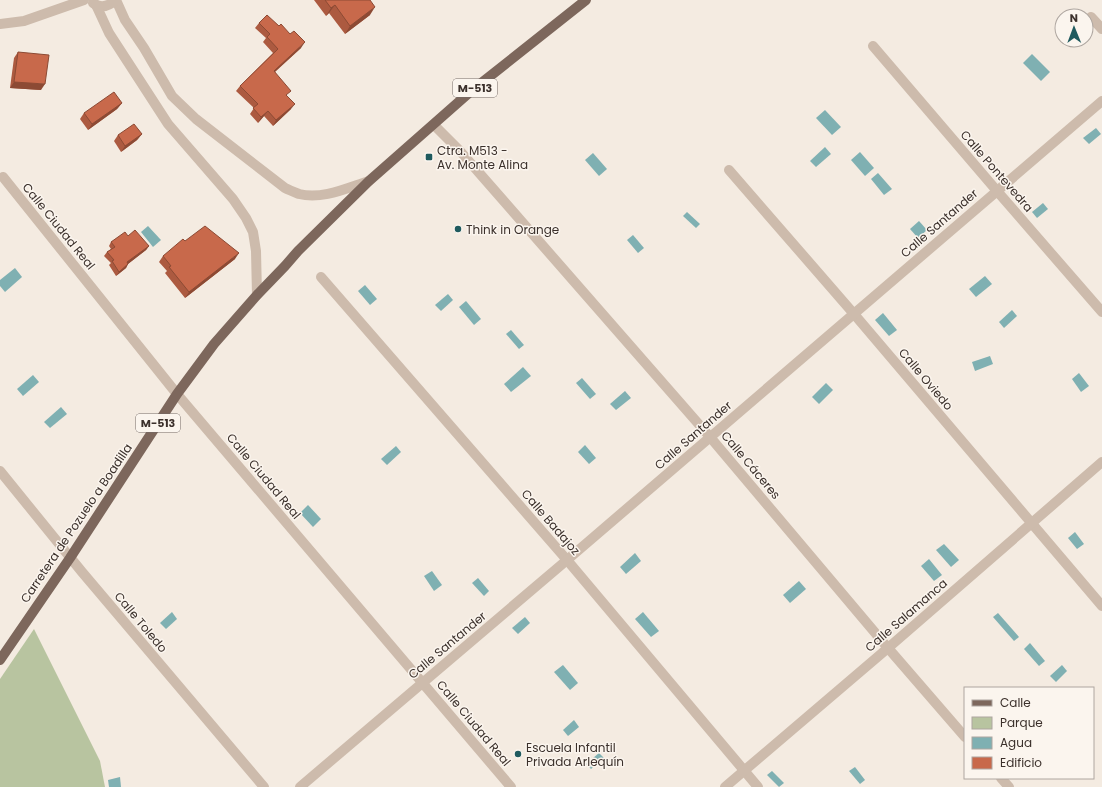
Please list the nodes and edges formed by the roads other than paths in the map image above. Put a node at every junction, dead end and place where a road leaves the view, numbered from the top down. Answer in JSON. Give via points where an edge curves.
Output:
{"nodes":[{"id":1,"x":84,"y":0,"type":"edge"},
{"id":2,"x":116,"y":0,"type":"edge"},
{"id":3,"x":586,"y":0,"type":"edge"},
{"id":4,"x":93,"y":3,"type":"edge"},
{"id":5,"x":1094,"y":20,"type":"edge"},
{"id":6,"x":0,"y":24,"type":"edge"},
{"id":7,"x":1102,"y":29,"type":"edge"},
{"id":8,"x":873,"y":46,"type":"dead end"},
{"id":9,"x":1102,"y":101,"type":"edge"},
{"id":10,"x":434,"y":125,"type":"junction"},
{"id":11,"x":729,"y":170,"type":"dead end"},
{"id":12,"x":3,"y":178,"type":"dead end"},
{"id":13,"x":369,"y":181,"type":"junction"},
{"id":14,"x":997,"y":191,"type":"junction"},
{"id":15,"x":321,"y":277,"type":"dead end"},
{"id":16,"x":257,"y":295,"type":"junction"},
{"id":17,"x":1102,"y":312,"type":"edge"},
{"id":18,"x":854,"y":314,"type":"junction"},
{"id":19,"x":177,"y":394,"type":"junction"},
{"id":20,"x":710,"y":437,"type":"junction"},
{"id":21,"x":1102,"y":462,"type":"edge"},
{"id":22,"x":0,"y":471,"type":"edge"},
{"id":23,"x":1031,"y":524,"type":"junction"},
{"id":24,"x":70,"y":558,"type":"junction"},
{"id":25,"x":567,"y":560,"type":"junction"},
{"id":26,"x":1102,"y":606,"type":"edge"},
{"id":27,"x":888,"y":648,"type":"junction"},
{"id":28,"x":0,"y":660,"type":"edge"},
{"id":29,"x":423,"y":683,"type":"junction"},
{"id":30,"x":964,"y":736,"type":"edge"},
{"id":31,"x":744,"y":771,"type":"junction"},
{"id":32,"x":1002,"y":779,"type":"edge"},
{"id":33,"x":264,"y":787,"type":"edge"},
{"id":34,"x":300,"y":787,"type":"edge"},
{"id":35,"x":511,"y":787,"type":"edge"},
{"id":36,"x":725,"y":787,"type":"edge"},
{"id":37,"x":758,"y":787,"type":"edge"},
{"id":38,"x":1009,"y":787,"type":"edge"}],
"edges":[{"from":1,"to":6,"type":"street","via":[[24,21]]},
{"from":2,"to":4,"type":"street","via":[[103,7]]},
{"from":2,"to":13,"type":"street","via":[[125,20],[172,96],[196,119],[285,188],[299,194],[326,194]]},
{"from":3,"to":10,"type":"main road","name":"Carretera de Pozuelo a Boadilla","number":"M-513","via":[[470,92]]},
{"from":4,"to":16,"type":"street","via":[[109,33],[168,124],[233,198],[246,218],[253,232],[256,251]]},
{"from":5,"to":7,"type":"street"},
{"from":8,"to":14,"type":"street","name":"Calle Pontevedra"},
{"from":9,"to":14,"type":"street","name":"Calle Santander"},
{"from":10,"to":13,"type":"main road","name":"Carretera de Pozuelo a Boadilla","number":"M-513"},
{"from":10,"to":20,"type":"street","name":"Calle Cáceres","via":[[460,151]]},
{"from":11,"to":18,"type":"street","name":"Calle Oviedo"},
{"from":12,"to":19,"type":"street","name":"Calle Ciudad Real"},
{"from":13,"to":16,"type":"main road","name":"Carretera de Pozuelo a Boadilla","number":"M-513"},
{"from":14,"to":17,"type":"street","name":"Calle Pontevedra"},
{"from":14,"to":18,"type":"street","name":"Calle Santander"},
{"from":15,"to":25,"type":"street","name":"Calle Badajoz"},
{"from":16,"to":19,"type":"main road","name":"Carretera de Pozuelo a Boadilla","number":"M-513","via":[[214,344]]},
{"from":18,"to":20,"type":"street","name":"Calle Santander"},
{"from":18,"to":23,"type":"street","name":"Calle Oviedo"},
{"from":19,"to":24,"type":"main road","name":"Carretera de Pozuelo a Boadilla","number":"M-513"},
{"from":19,"to":29,"type":"street","name":"Calle Ciudad Real"},
{"from":20,"to":25,"type":"street","name":"Calle Santander"},
{"from":20,"to":27,"type":"street","name":"Calle Cáceres"},
{"from":21,"to":23,"type":"street","name":"Calle Salamanca"},
{"from":22,"to":24,"type":"street","name":"Calle Toledo"},
{"from":23,"to":26,"type":"street","name":"Calle Oviedo"},
{"from":23,"to":27,"type":"street","name":"Calle Salamanca"},
{"from":24,"to":28,"type":"main road","name":"Carretera de Pozuelo a Boadilla","number":"M-513"},
{"from":24,"to":33,"type":"street","name":"Calle Toledo"},
{"from":25,"to":29,"type":"street","name":"Calle Santander"},
{"from":25,"to":31,"type":"street","name":"Calle Badajoz"},
{"from":27,"to":30,"type":"street","name":"Calle Cáceres"},
{"from":27,"to":31,"type":"street","name":"Calle Salamanca"},
{"from":29,"to":34,"type":"street","name":"Calle Santander"},
{"from":29,"to":35,"type":"street","name":"Calle Ciudad Real"},
{"from":31,"to":36,"type":"street","name":"Calle Salamanca"},
{"from":31,"to":37,"type":"street","name":"Calle Badajoz"},
{"from":32,"to":38,"type":"street"}]}
